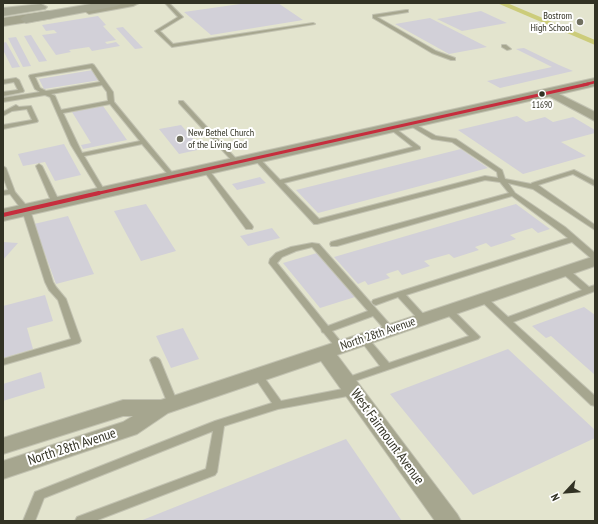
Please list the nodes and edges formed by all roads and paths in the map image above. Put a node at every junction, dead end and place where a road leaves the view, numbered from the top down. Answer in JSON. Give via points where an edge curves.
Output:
{"nodes":[{"id":1,"x":27,"y":3,"type":"edge"},
{"id":2,"x":44,"y":3,"type":"edge"},
{"id":3,"x":72,"y":3,"type":"edge"},
{"id":4,"x":117,"y":3,"type":"edge"},
{"id":5,"x":133,"y":3,"type":"edge"},
{"id":6,"x":167,"y":3,"type":"edge"},
{"id":7,"x":3,"y":7,"type":"edge"},
{"id":8,"x":406,"y":11,"type":"dead end"},
{"id":9,"x":3,"y":12,"type":"edge"},
{"id":10,"x":26,"y":18,"type":"junction"},
{"id":11,"x":3,"y":22,"type":"edge"},
{"id":12,"x":313,"y":24,"type":"dead end"},
{"id":13,"x":453,"y":59,"type":"dead end"},
{"id":14,"x":3,"y":82,"type":"edge"},
{"id":15,"x":595,"y":82,"type":"edge"},
{"id":16,"x":104,"y":83,"type":"junction"},
{"id":17,"x":549,"y":92,"type":"junction"},
{"id":18,"x":46,"y":93,"type":"junction"},
{"id":19,"x":3,"y":94,"type":"edge"},
{"id":20,"x":15,"y":98,"type":"junction"},
{"id":21,"x":3,"y":100,"type":"edge"},
{"id":22,"x":111,"y":102,"type":"junction"},
{"id":23,"x":182,"y":102,"type":"dead end"},
{"id":24,"x":13,"y":110,"type":"junction"},
{"id":25,"x":60,"y":112,"type":"junction"},
{"id":26,"x":3,"y":114,"type":"edge"},
{"id":27,"x":595,"y":117,"type":"edge"},
{"id":28,"x":410,"y":124,"type":"junction"},
{"id":29,"x":3,"y":127,"type":"edge"},
{"id":30,"x":392,"y":128,"type":"junction"},
{"id":31,"x":142,"y":142,"type":"junction"},
{"id":32,"x":81,"y":155,"type":"junction"},
{"id":33,"x":257,"y":159,"type":"junction"},
{"id":34,"x":238,"y":163,"type":"junction"},
{"id":35,"x":39,"y":166,"type":"dead end"},
{"id":36,"x":3,"y":168,"type":"edge"},
{"id":37,"x":206,"y":170,"type":"junction"},
{"id":38,"x":173,"y":177,"type":"junction"},
{"id":39,"x":502,"y":180,"type":"junction"},
{"id":40,"x":279,"y":182,"type":"junction"},
{"id":41,"x":595,"y":184,"type":"edge"},
{"id":42,"x":534,"y":187,"type":"junction"},
{"id":43,"x":12,"y":191,"type":"junction"},
{"id":44,"x":3,"y":192,"type":"edge"},
{"id":45,"x":103,"y":193,"type":"junction"},
{"id":46,"x":513,"y":194,"type":"junction"},
{"id":47,"x":56,"y":204,"type":"junction"},
{"id":48,"x":26,"y":210,"type":"junction"},
{"id":49,"x":3,"y":215,"type":"edge"},
{"id":50,"x":249,"y":227,"type":"dead end"},
{"id":51,"x":595,"y":228,"type":"edge"},
{"id":52,"x":573,"y":239,"type":"junction"},
{"id":53,"x":334,"y":244,"type":"dead end"},
{"id":54,"x":595,"y":257,"type":"edge"},
{"id":55,"x":595,"y":261,"type":"edge"},
{"id":56,"x":565,"y":271,"type":"junction"},
{"id":57,"x":591,"y":289,"type":"edge"},
{"id":58,"x":400,"y":294,"type":"junction"},
{"id":59,"x":483,"y":299,"type":"junction"},
{"id":60,"x":376,"y":302,"type":"dead end"},
{"id":61,"x":449,"y":311,"type":"junction"},
{"id":62,"x":374,"y":312,"type":"junction"},
{"id":63,"x":423,"y":319,"type":"junction"},
{"id":64,"x":506,"y":321,"type":"junction"},
{"id":65,"x":325,"y":330,"type":"junction"},
{"id":66,"x":390,"y":330,"type":"junction"},
{"id":67,"x":364,"y":339,"type":"junction"},
{"id":68,"x":332,"y":350,"type":"junction"},
{"id":69,"x":155,"y":360,"type":"dead end"},
{"id":70,"x":3,"y":362,"type":"edge"},
{"id":71,"x":386,"y":366,"type":"junction"},
{"id":72,"x":258,"y":375,"type":"junction"},
{"id":73,"x":349,"y":386,"type":"junction"},
{"id":74,"x":595,"y":402,"type":"edge"},
{"id":75,"x":278,"y":405,"type":"junction"},
{"id":76,"x":167,"y":406,"type":"junction"},
{"id":77,"x":219,"y":424,"type":"junction"},
{"id":78,"x":3,"y":446,"type":"edge"},
{"id":79,"x":3,"y":470,"type":"edge"},
{"id":80,"x":29,"y":521,"type":"edge"},
{"id":81,"x":81,"y":521,"type":"edge"},
{"id":82,"x":449,"y":521,"type":"edge"}],
"edges":[{"from":1,"to":7,"type":"highway"},
{"from":2,"to":7,"type":"highway"},
{"from":3,"to":9,"type":"highway"},
{"from":4,"to":10,"type":"highway"},
{"from":5,"to":10,"type":"main road"},
{"from":6,"to":12,"type":"lane","via":[[181,17],[157,31],[172,46]]},
{"from":8,"to":13,"type":"lane","via":[[375,18],[434,52]]},
{"from":10,"to":11,"type":"main road"},
{"from":14,"to":19,"type":"lane","via":[[16,80],[21,91]]},
{"from":15,"to":17,"type":"main road"},
{"from":16,"to":18,"type":"lane"},
{"from":16,"to":18,"type":"lane","via":[[92,66],[32,76],[38,89]]},
{"from":16,"to":22,"type":"lane","via":[[110,92]]},
{"from":17,"to":27,"type":"street"},
{"from":17,"to":28,"type":"main road"},
{"from":18,"to":20,"type":"lane"},
{"from":18,"to":25,"type":"lane","via":[[52,96]]},
{"from":20,"to":21,"type":"lane"},
{"from":20,"to":24,"type":"lane","via":[[17,107]]},
{"from":22,"to":25,"type":"lane"},
{"from":22,"to":31,"type":"lane"},
{"from":23,"to":34,"type":"lane"},
{"from":24,"to":26,"type":"lane"},
{"from":24,"to":29,"type":"lane","via":[[29,107],[35,121]]},
{"from":25,"to":32,"type":"lane"},
{"from":28,"to":30,"type":"main road"},
{"from":28,"to":39,"type":"lane","via":[[434,138],[454,140],[500,171]]},
{"from":30,"to":33,"type":"main road"},
{"from":30,"to":40,"type":"lane","via":[[418,148]]},
{"from":31,"to":32,"type":"lane"},
{"from":31,"to":38,"type":"lane"},
{"from":32,"to":45,"type":"lane"},
{"from":33,"to":34,"type":"main road"},
{"from":33,"to":40,"type":"lane"},
{"from":34,"to":37,"type":"main road"},
{"from":35,"to":47,"type":"lane"},
{"from":36,"to":43,"type":"lane"},
{"from":37,"to":38,"type":"main road"},
{"from":37,"to":50,"type":"lane"},
{"from":38,"to":45,"type":"main road"},
{"from":39,"to":40,"type":"lane","via":[[485,178],[317,222]]},
{"from":39,"to":42,"type":"lane"},
{"from":39,"to":46,"type":"lane"},
{"from":41,"to":42,"type":"lane","via":[[574,172],[534,184]]},
{"from":42,"to":51,"type":"lane"},
{"from":43,"to":44,"type":"lane"},
{"from":43,"to":48,"type":"lane"},
{"from":45,"to":47,"type":"main road"},
{"from":46,"to":52,"type":"lane"},
{"from":46,"to":53,"type":"lane"},
{"from":47,"to":48,"type":"main road"},
{"from":48,"to":49,"type":"main road"},
{"from":48,"to":70,"type":"lane","via":[[49,282],[62,299],[76,341]]},
{"from":52,"to":54,"type":"lane"},
{"from":52,"to":58,"type":"lane"},
{"from":55,"to":56,"type":"street","name":"North 28th Avenue"},
{"from":56,"to":57,"type":"lane"},
{"from":56,"to":59,"type":"street","name":"North 28th Avenue"},
{"from":57,"to":64,"type":"lane"},
{"from":58,"to":60,"type":"lane"},
{"from":58,"to":63,"type":"lane"},
{"from":59,"to":61,"type":"street","name":"North 28th Avenue"},
{"from":59,"to":64,"type":"lane"},
{"from":61,"to":63,"type":"street","name":"North 28th Avenue"},
{"from":61,"to":71,"type":"lane","via":[[475,337]]},
{"from":62,"to":65,"type":"lane"},
{"from":62,"to":65,"type":"lane","via":[[316,246],[294,249],[279,255],[273,263]]},
{"from":62,"to":66,"type":"lane"},
{"from":63,"to":66,"type":"street","name":"North 28th Avenue"},
{"from":64,"to":74,"type":"lane"},
{"from":65,"to":68,"type":"lane"},
{"from":66,"to":67,"type":"street","name":"North 28th Avenue"},
{"from":67,"to":68,"type":"street","name":"North 28th Avenue"},
{"from":67,"to":71,"type":"lane"},
{"from":68,"to":72,"type":"street","name":"North 28th Avenue"},
{"from":68,"to":73,"type":"street","name":"West Fairmount Avenue"},
{"from":69,"to":76,"type":"lane"},
{"from":71,"to":73,"type":"lane"},
{"from":72,"to":75,"type":"lane"},
{"from":72,"to":76,"type":"street","name":"North 28th Avenue"},
{"from":73,"to":75,"type":"lane"},
{"from":73,"to":82,"type":"street","name":"West Fairmount Avenue"},
{"from":75,"to":77,"type":"lane"},
{"from":76,"to":78,"type":"street","name":"North 28th Avenue","via":[[123,408]]},
{"from":76,"to":79,"type":"street","name":"North 28th Avenue","via":[[130,428]]},
{"from":77,"to":80,"type":"lane","via":[[39,495]]},
{"from":77,"to":81,"type":"lane","via":[[211,472]]}]}
